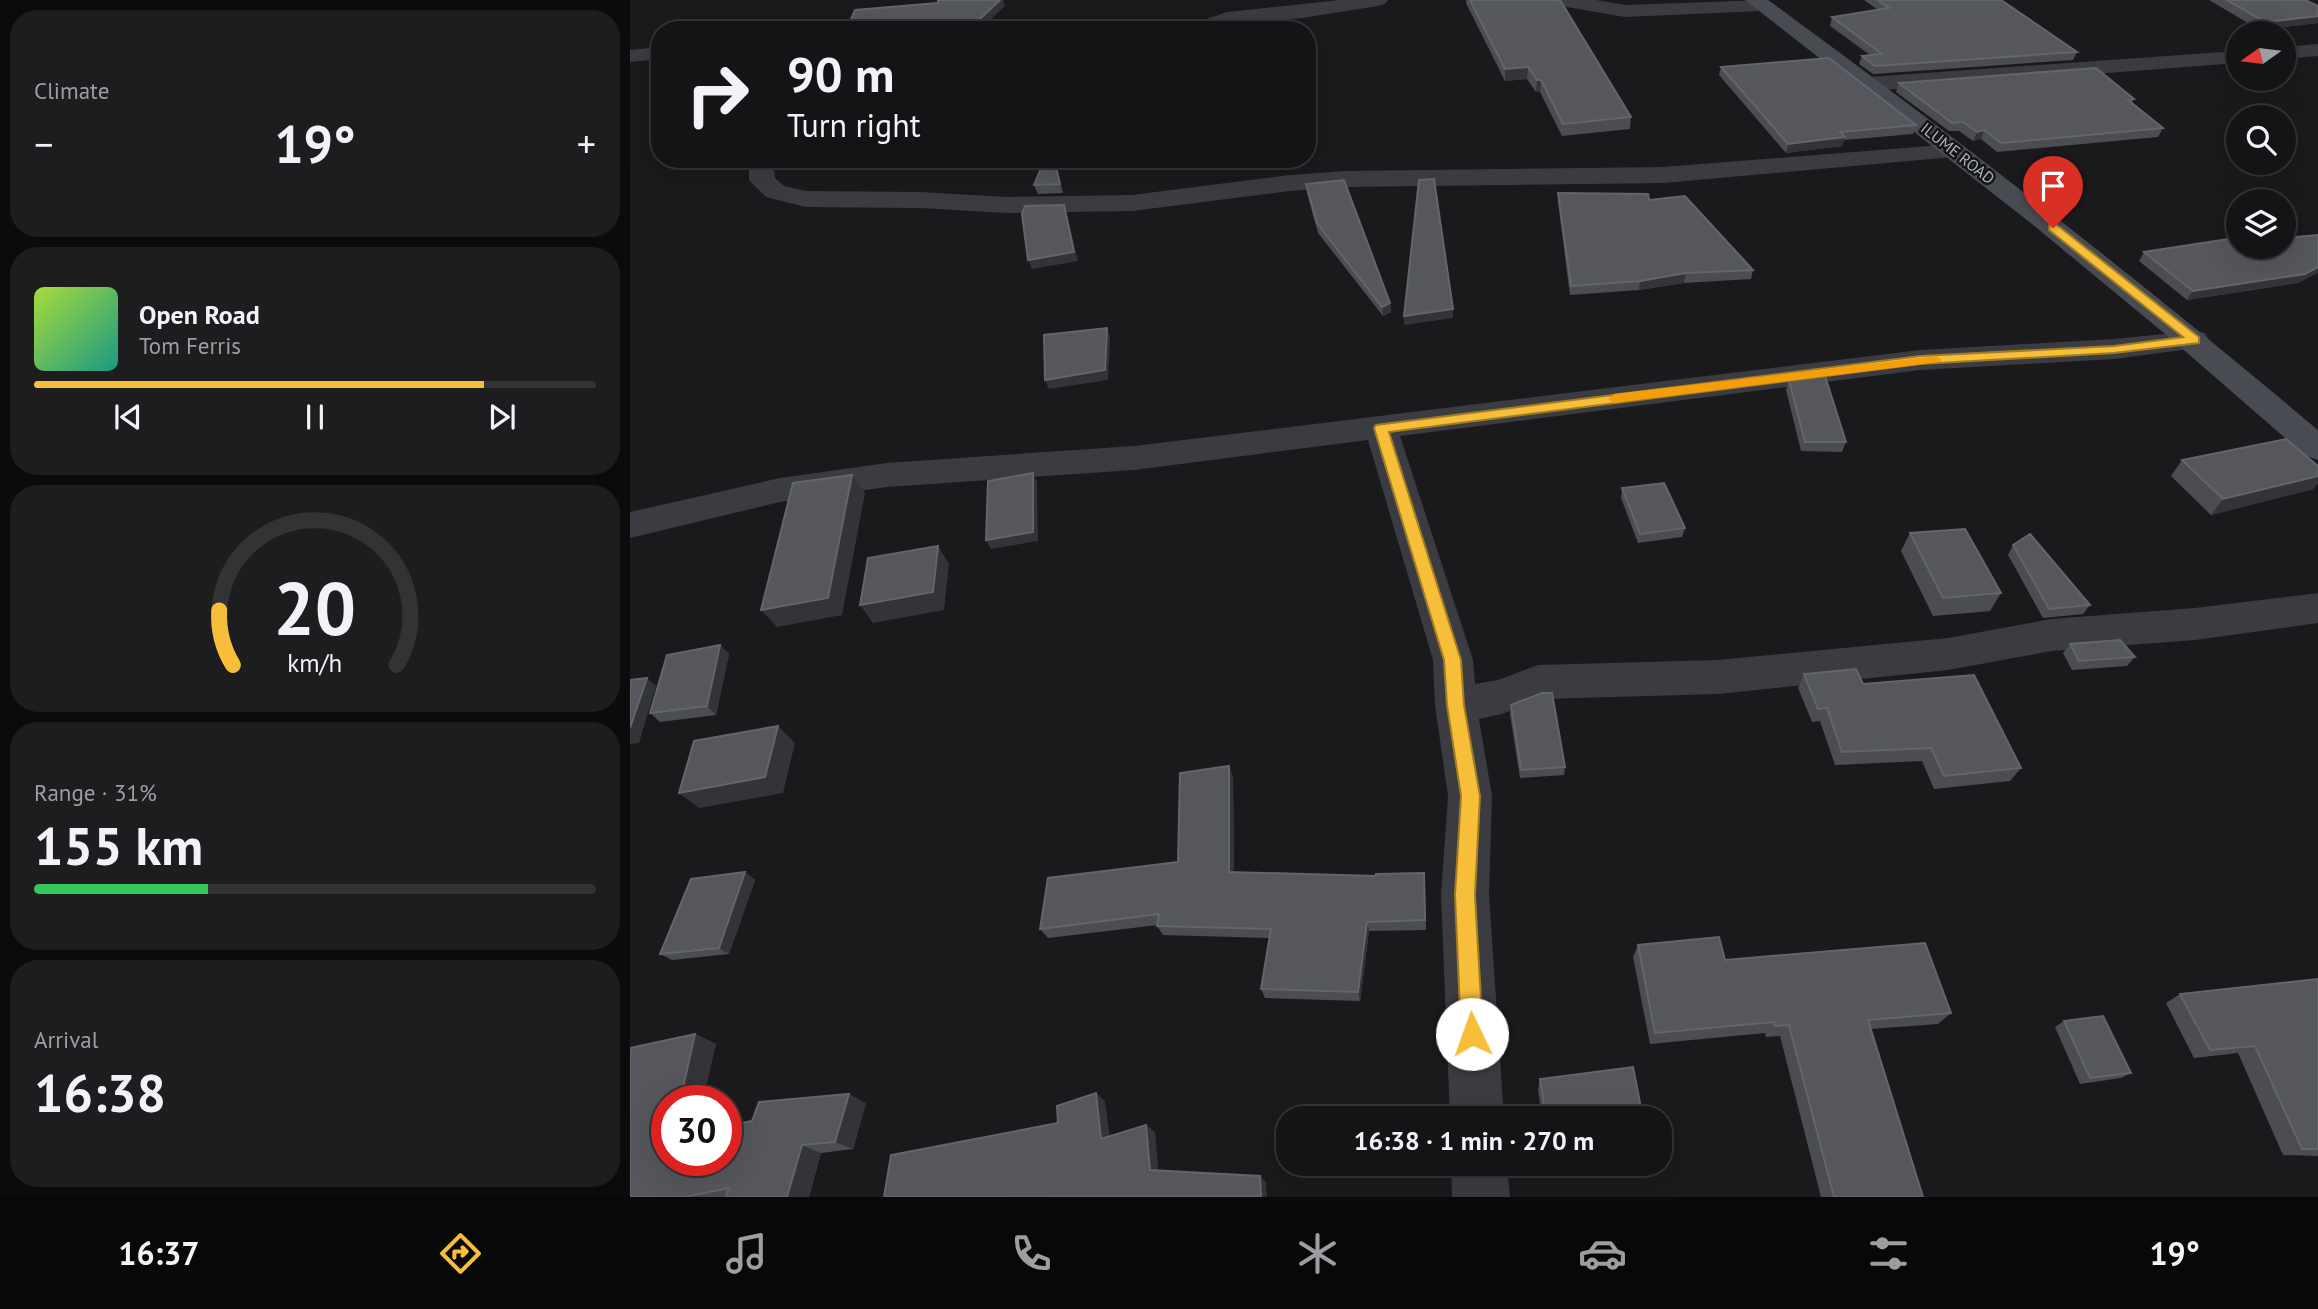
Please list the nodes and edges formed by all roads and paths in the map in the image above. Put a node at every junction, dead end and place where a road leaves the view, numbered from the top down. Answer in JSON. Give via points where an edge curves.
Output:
{"nodes":[{"id":1,"x":1378,"y":0,"type":"edge"},
{"id":2,"x":1560,"y":0,"type":"edge"},
{"id":3,"x":1758,"y":2,"type":"edge"},
{"id":4,"x":1220,"y":21,"type":"edge"},
{"id":5,"x":2318,"y":50,"type":"edge"},
{"id":6,"x":2296,"y":52,"type":"edge"},
{"id":7,"x":651,"y":54,"type":"edge"},
{"id":8,"x":630,"y":55,"type":"edge"},
{"id":9,"x":2226,"y":58,"type":"edge"},
{"id":10,"x":1869,"y":84,"type":"junction"},
{"id":11,"x":1955,"y":150,"type":"junction"},
{"id":12,"x":761,"y":168,"type":"edge"},
{"id":13,"x":2194,"y":340,"type":"junction"},
{"id":14,"x":1381,"y":428,"type":"junction"},
{"id":15,"x":2318,"y":448,"type":"edge"},
{"id":16,"x":630,"y":525,"type":"edge"},
{"id":17,"x":2318,"y":608,"type":"edge"},
{"id":18,"x":1456,"y":705,"type":"junction"},
{"id":19,"x":1475,"y":1106,"type":"edge"},
{"id":20,"x":1480,"y":1176,"type":"edge"},
{"id":21,"x":1481,"y":1197,"type":"edge"}],
"edges":[{"from":1,"to":4,"type":"street"},
{"from":2,"to":3,"type":"street","via":[[1625,11]]},
{"from":3,"to":10,"type":"street","name":"ILUME ROAD"},
{"from":5,"to":6,"type":"street"},
{"from":7,"to":8,"type":"street"},
{"from":9,"to":10,"type":"street"},
{"from":10,"to":11,"type":"street","name":"ILUME ROAD"},
{"from":11,"to":12,"type":"street","via":[[1664,175],[1345,179],[1132,203],[1007,205],[806,198],[775,192],[762,180]]},
{"from":11,"to":13,"type":"street","name":"ILUME ROAD"},
{"from":13,"to":14,"type":"street","via":[[1920,360]]},
{"from":13,"to":15,"type":"street","name":"ILUME ROAD"},
{"from":14,"to":16,"type":"street","via":[[1134,458],[887,475],[780,490]]},
{"from":14,"to":18,"type":"street","via":[[1453,660]]},
{"from":17,"to":18,"type":"street","via":[[2195,624],[2051,635],[1948,654],[1718,677],[1538,682],[1502,697]]},
{"from":18,"to":19,"type":"street","via":[[1470,796],[1465,895]]},
{"from":20,"to":21,"type":"street"}]}
